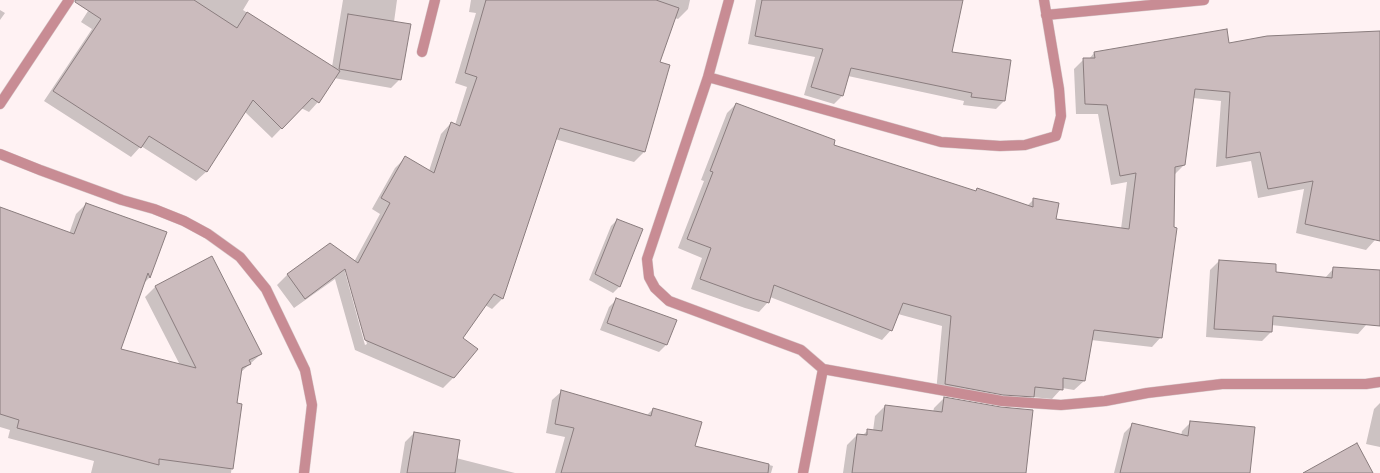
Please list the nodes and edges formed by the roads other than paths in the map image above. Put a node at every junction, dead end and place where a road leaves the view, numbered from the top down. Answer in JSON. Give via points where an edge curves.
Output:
{"nodes":[{"id":1,"x":69,"y":0,"type":"edge"},
{"id":2,"x":435,"y":0,"type":"edge"},
{"id":3,"x":729,"y":0,"type":"edge"},
{"id":4,"x":1044,"y":0,"type":"edge"},
{"id":5,"x":1204,"y":0,"type":"edge"},
{"id":6,"x":1046,"y":15,"type":"junction"},
{"id":7,"x":422,"y":52,"type":"dead end"},
{"id":8,"x":708,"y":77,"type":"junction"},
{"id":9,"x":0,"y":104,"type":"edge"},
{"id":10,"x":0,"y":154,"type":"edge"},
{"id":11,"x":823,"y":369,"type":"junction"},
{"id":12,"x":1380,"y":382,"type":"edge"},
{"id":13,"x":304,"y":473,"type":"edge"},
{"id":14,"x":803,"y":473,"type":"edge"}],
"edges":[{"from":1,"to":9,"type":"street"},
{"from":2,"to":7,"type":"street"},
{"from":3,"to":8,"type":"street"},
{"from":4,"to":6,"type":"street"},
{"from":5,"to":6,"type":"street"},
{"from":6,"to":8,"type":"street","via":[[1061,116],[1056,136],[1025,144],[1000,146],[941,142]]},
{"from":8,"to":11,"type":"street","via":[[647,259],[649,277],[655,288],[669,301],[801,350]]},
{"from":10,"to":13,"type":"street","via":[[184,221],[208,234],[240,257],[266,289],[305,370],[312,405]]},
{"from":11,"to":12,"type":"street","via":[[1002,401],[1061,405],[1222,384]]},
{"from":11,"to":14,"type":"street"}]}
